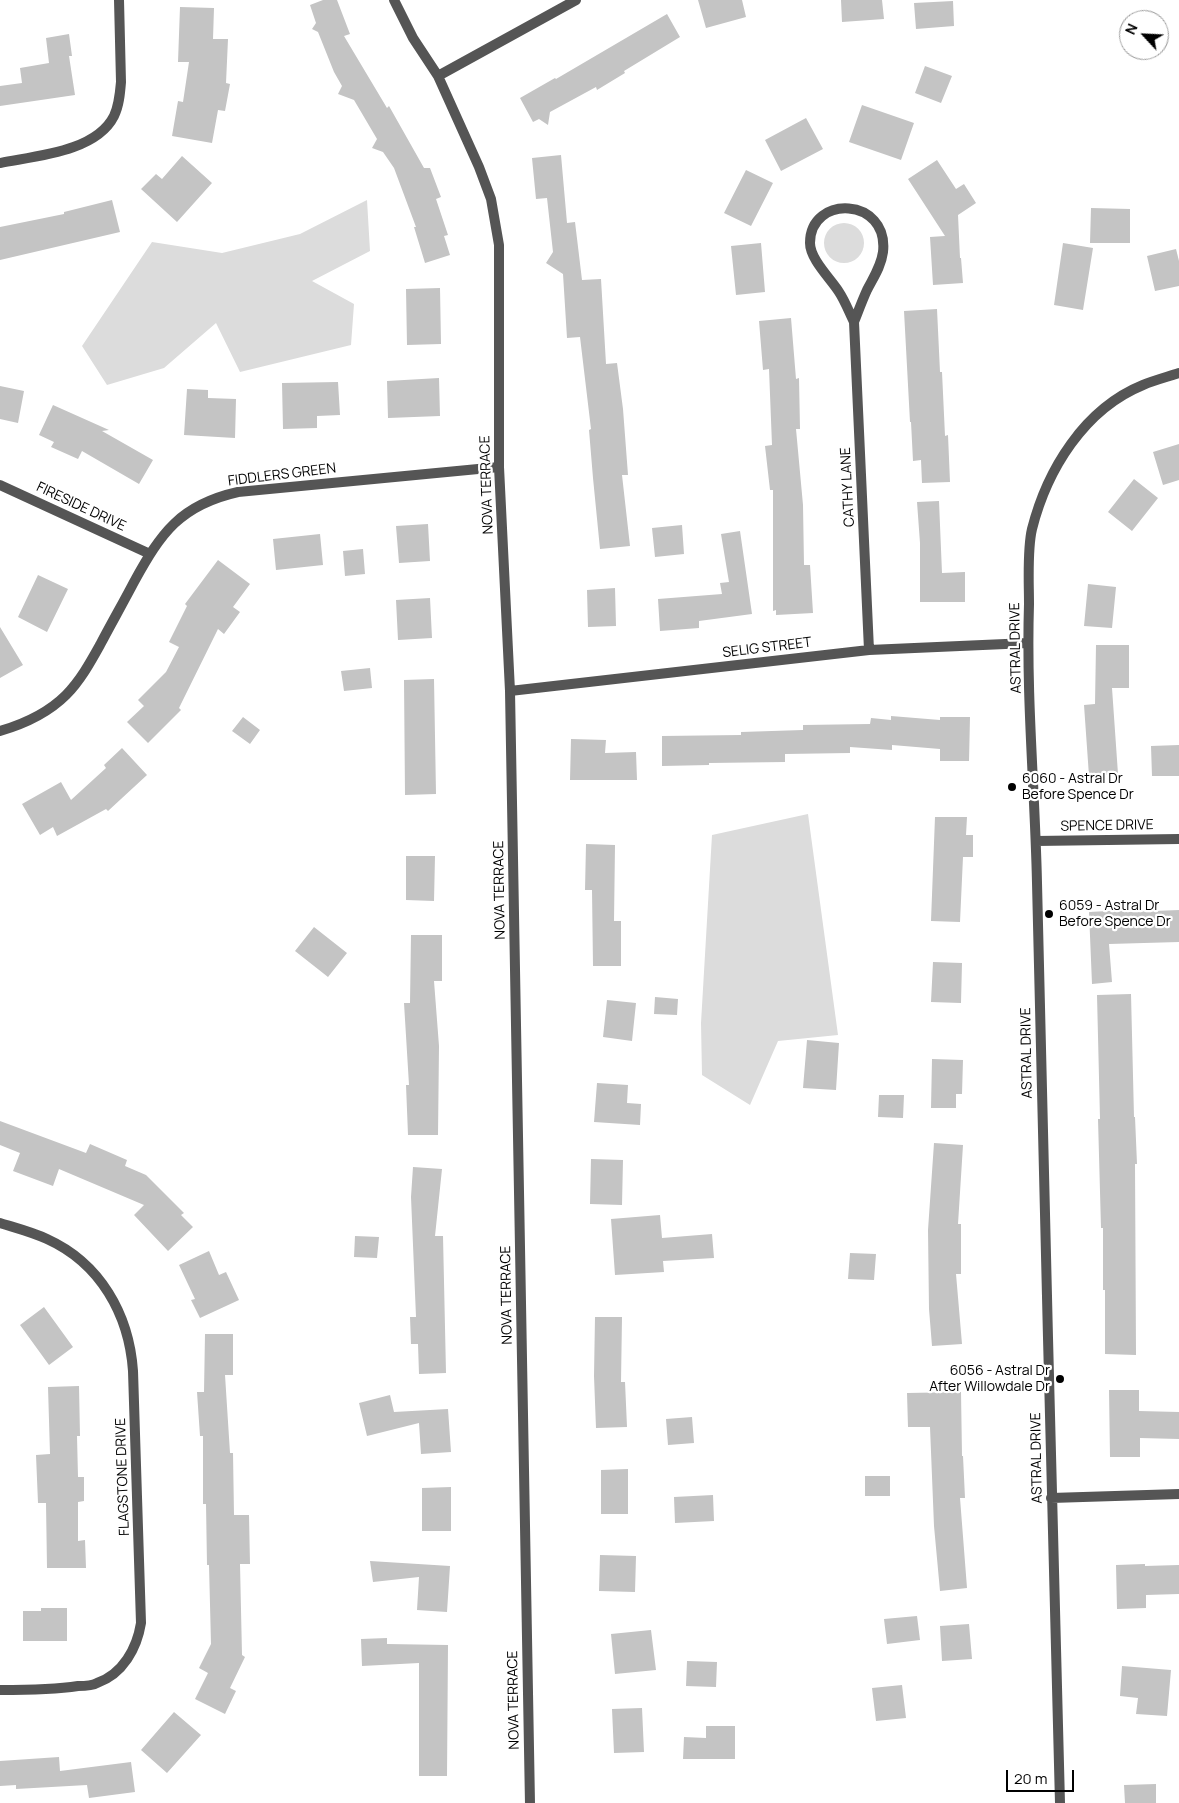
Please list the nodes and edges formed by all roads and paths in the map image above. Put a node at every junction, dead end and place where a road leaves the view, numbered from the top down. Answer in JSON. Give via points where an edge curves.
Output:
{"nodes":[{"id":1,"x":119,"y":0,"type":"edge"},
{"id":2,"x":394,"y":0,"type":"edge"},
{"id":3,"x":576,"y":0,"type":"edge"},
{"id":4,"x":438,"y":76,"type":"junction"},
{"id":5,"x":0,"y":163,"type":"edge"},
{"id":6,"x":854,"y":322,"type":"junction"},
{"id":7,"x":1179,"y":373,"type":"edge"},
{"id":8,"x":500,"y":467,"type":"junction"},
{"id":9,"x":0,"y":484,"type":"edge"},
{"id":10,"x":150,"y":554,"type":"junction"},
{"id":11,"x":1028,"y":643,"type":"junction"},
{"id":12,"x":869,"y":650,"type":"junction"},
{"id":13,"x":510,"y":692,"type":"junction"},
{"id":14,"x":0,"y":732,"type":"edge"},
{"id":15,"x":1179,"y":839,"type":"edge"},
{"id":16,"x":1036,"y":841,"type":"junction"},
{"id":17,"x":0,"y":1223,"type":"edge"},
{"id":18,"x":1179,"y":1494,"type":"edge"},
{"id":19,"x":1051,"y":1498,"type":"junction"},
{"id":20,"x":0,"y":1690,"type":"edge"},
{"id":21,"x":530,"y":1803,"type":"edge"},
{"id":22,"x":1060,"y":1803,"type":"edge"}],
"edges":[{"from":1,"to":5,"type":"street","via":[[121,82],[113,118],[95,136],[80,145]]},
{"from":2,"to":4,"type":"street","name":"NOVA TERRACE","via":[[413,38]]},
{"from":3,"to":4,"type":"street"},
{"from":4,"to":8,"type":"street","name":"NOVA TERRACE","via":[[488,188],[498,234]]},
{"from":6,"to":6,"type":"street","name":"CATHY LANE","via":[[877,273],[883,239],[872,218],[857,209],[839,208],[819,220],[810,242],[812,252],[838,290]]},
{"from":6,"to":12,"type":"street","name":"CATHY LANE"},
{"from":7,"to":11,"type":"street","name":"ASTRAL DRIVE","via":[[1141,386],[1112,402],[1060,458],[1040,502],[1031,535]]},
{"from":8,"to":10,"type":"street","name":"FIDDLERS GREEN","via":[[226,495],[179,519]]},
{"from":8,"to":13,"type":"street","name":"NOVA TERRACE"},
{"from":9,"to":10,"type":"street","name":"FIRESIDE DRIVE"},
{"from":10,"to":14,"type":"street","name":"FIDDLERS GREEN","via":[[87,669],[70,692],[36,718]]},
{"from":11,"to":12,"type":"street","name":"SELIG STREET"},
{"from":11,"to":16,"type":"street","name":"ASTRAL DRIVE"},
{"from":12,"to":13,"type":"street","name":"SELIG STREET"},
{"from":13,"to":21,"type":"street","name":"NOVA TERRACE"},
{"from":15,"to":16,"type":"street","name":"SPENCE DRIVE"},
{"from":16,"to":19,"type":"street","name":"ASTRAL DRIVE"},
{"from":17,"to":20,"type":"street","name":"FLAGSTONE DRIVE","via":[[47,1239],[80,1260],[111,1294],[126,1330],[133,1370],[141,1623],[136,1645],[126,1661],[97,1684],[60,1689]]},
{"from":18,"to":19,"type":"street"},
{"from":19,"to":22,"type":"street","name":"ASTRAL DRIVE"}]}
